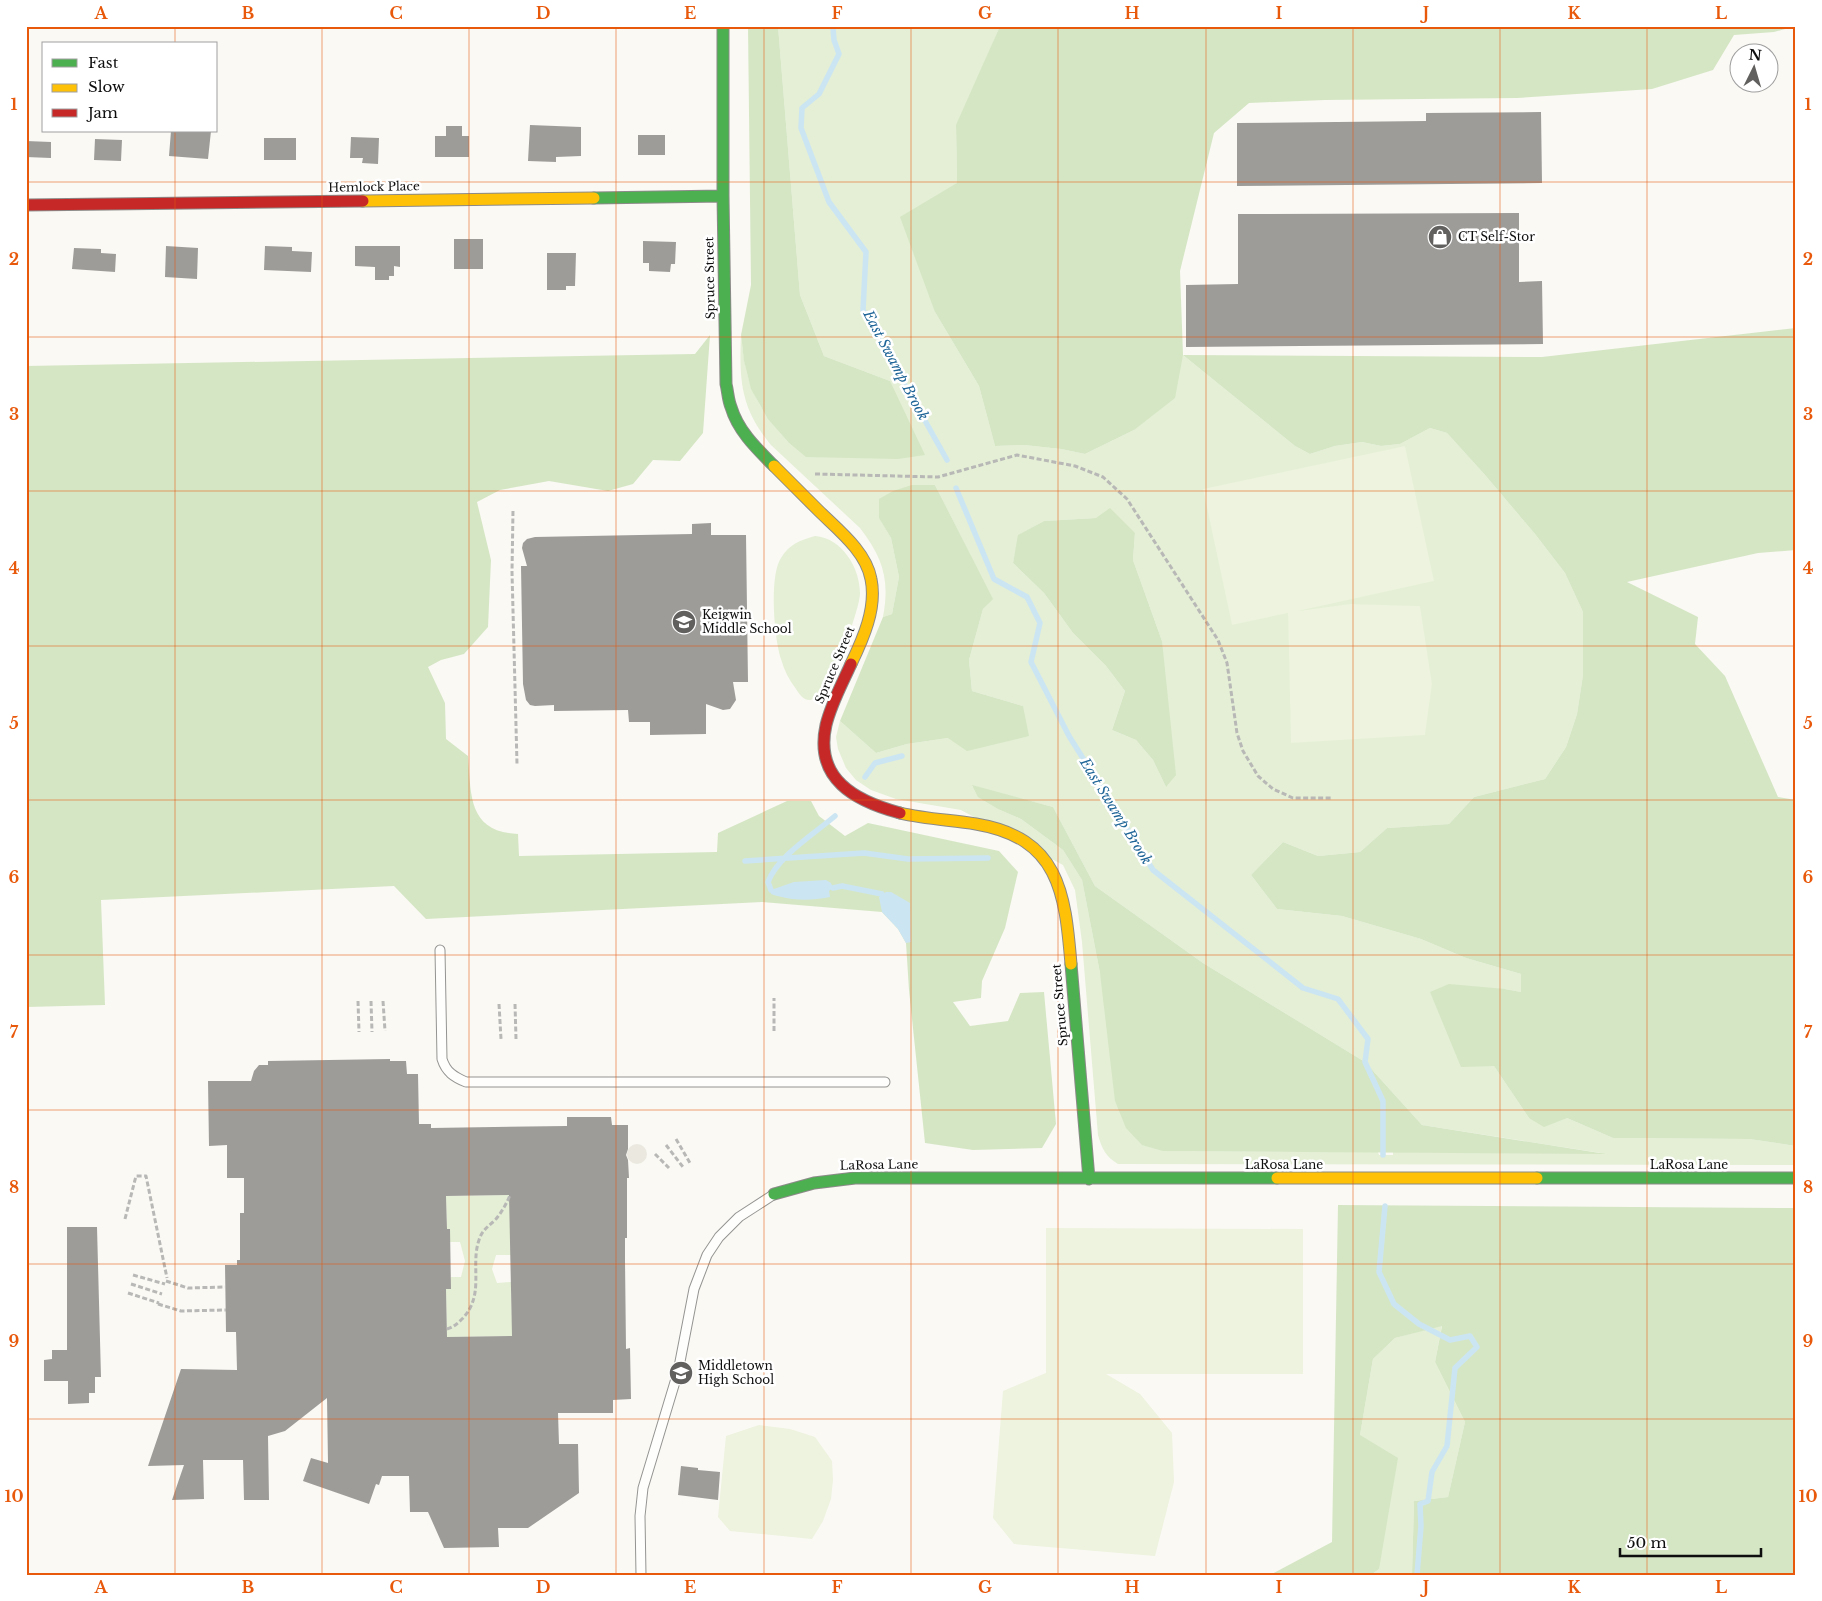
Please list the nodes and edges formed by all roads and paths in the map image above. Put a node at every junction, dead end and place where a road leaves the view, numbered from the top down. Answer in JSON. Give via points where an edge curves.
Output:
{"nodes":[{"id":1,"x":723,"y":26,"type":"edge"},
{"id":2,"x":723,"y":196,"type":"junction"},
{"id":3,"x":26,"y":204,"type":"edge"},
{"id":4,"x":806,"y":474,"type":"dead end"},
{"id":5,"x":513,"y":511,"type":"dead end"},
{"id":6,"x":517,"y":764,"type":"dead end"},
{"id":7,"x":1333,"y":798,"type":"dead end"},
{"id":8,"x":440,"y":950,"type":"dead end"},
{"id":9,"x":774,"y":998,"type":"dead end"},
{"id":10,"x":371,"y":1001,"type":"dead end"},
{"id":11,"x":383,"y":1001,"type":"dead end"},
{"id":12,"x":358,"y":1002,"type":"dead end"},
{"id":13,"x":499,"y":1004,"type":"dead end"},
{"id":14,"x":515,"y":1004,"type":"dead end"},
{"id":15,"x":385,"y":1031,"type":"dead end"},
{"id":16,"x":774,"y":1031,"type":"dead end"},
{"id":17,"x":359,"y":1032,"type":"dead end"},
{"id":18,"x":372,"y":1032,"type":"dead end"},
{"id":19,"x":500,"y":1039,"type":"dead end"},
{"id":20,"x":516,"y":1039,"type":"dead end"},
{"id":21,"x":886,"y":1082,"type":"dead end"},
{"id":22,"x":676,"y":1139,"type":"dead end"},
{"id":23,"x":666,"y":1145,"type":"dead end"},
{"id":24,"x":655,"y":1154,"type":"dead end"},
{"id":25,"x":690,"y":1163,"type":"dead end"},
{"id":26,"x":683,"y":1167,"type":"dead end"},
{"id":27,"x":669,"y":1168,"type":"dead end"},
{"id":28,"x":1796,"y":1178,"type":"edge"},
{"id":29,"x":1089,"y":1179,"type":"junction"},
{"id":30,"x":774,"y":1194,"type":"joint"},
{"id":31,"x":510,"y":1195,"type":"dead end"},
{"id":32,"x":125,"y":1219,"type":"dead end"},
{"id":33,"x":133,"y":1275,"type":"dead end"},
{"id":34,"x":166,"y":1281,"type":"junction"},
{"id":35,"x":131,"y":1284,"type":"dead end"},
{"id":36,"x":225,"y":1287,"type":"dead end"},
{"id":37,"x":128,"y":1293,"type":"dead end"},
{"id":38,"x":162,"y":1294,"type":"dead end"},
{"id":39,"x":226,"y":1310,"type":"dead end"},
{"id":40,"x":447,"y":1329,"type":"dead end"},
{"id":41,"x":640,"y":1575,"type":"edge"}],
"edges":[{"from":1,"to":2,"type":"street","name":"Spruce Street"},
{"from":2,"to":3,"type":"street","name":"Hemlock Place"},
{"from":2,"to":29,"type":"street","name":"Spruce Street","via":[[726,384],[731,408],[756,449],[854,546],[872,582],[873,598],[866,628],[825,728],[823,747],[826,763],[844,786],[866,801],[884,809],[997,828],[1021,840],[1051,866],[1058,884],[1068,936]]},
{"from":4,"to":7,"type":"path","via":[[938,477],[1016,455],[1075,466],[1103,477],[1127,499],[1218,640],[1228,663],[1237,733],[1243,751],[1258,776],[1273,789],[1293,798]]},
{"from":5,"to":6,"type":"path"},
{"from":8,"to":21,"type":"lane","via":[[442,1059],[450,1074],[466,1082]]},
{"from":9,"to":16,"type":"path"},
{"from":10,"to":18,"type":"path"},
{"from":11,"to":15,"type":"path"},
{"from":12,"to":17,"type":"path"},
{"from":13,"to":19,"type":"path"},
{"from":14,"to":20,"type":"path"},
{"from":22,"to":25,"type":"path"},
{"from":23,"to":26,"type":"path"},
{"from":24,"to":27,"type":"path"},
{"from":28,"to":29,"type":"street","name":"LaRosa Lane"},
{"from":29,"to":30,"type":"street","name":"LaRosa Lane","via":[[855,1178],[800,1185]]},
{"from":30,"to":41,"type":"lane","via":[[739,1217],[719,1237],[707,1255],[694,1289],[678,1372],[643,1488]]},
{"from":31,"to":40,"type":"path","via":[[497,1218],[479,1239],[472,1303],[458,1323]]},
{"from":32,"to":34,"type":"path","via":[[136,1176],[146,1176]]},
{"from":33,"to":34,"type":"path"},
{"from":34,"to":36,"type":"path","via":[[188,1288]]},
{"from":35,"to":38,"type":"path"},
{"from":37,"to":39,"type":"path","via":[[181,1311]]}]}
